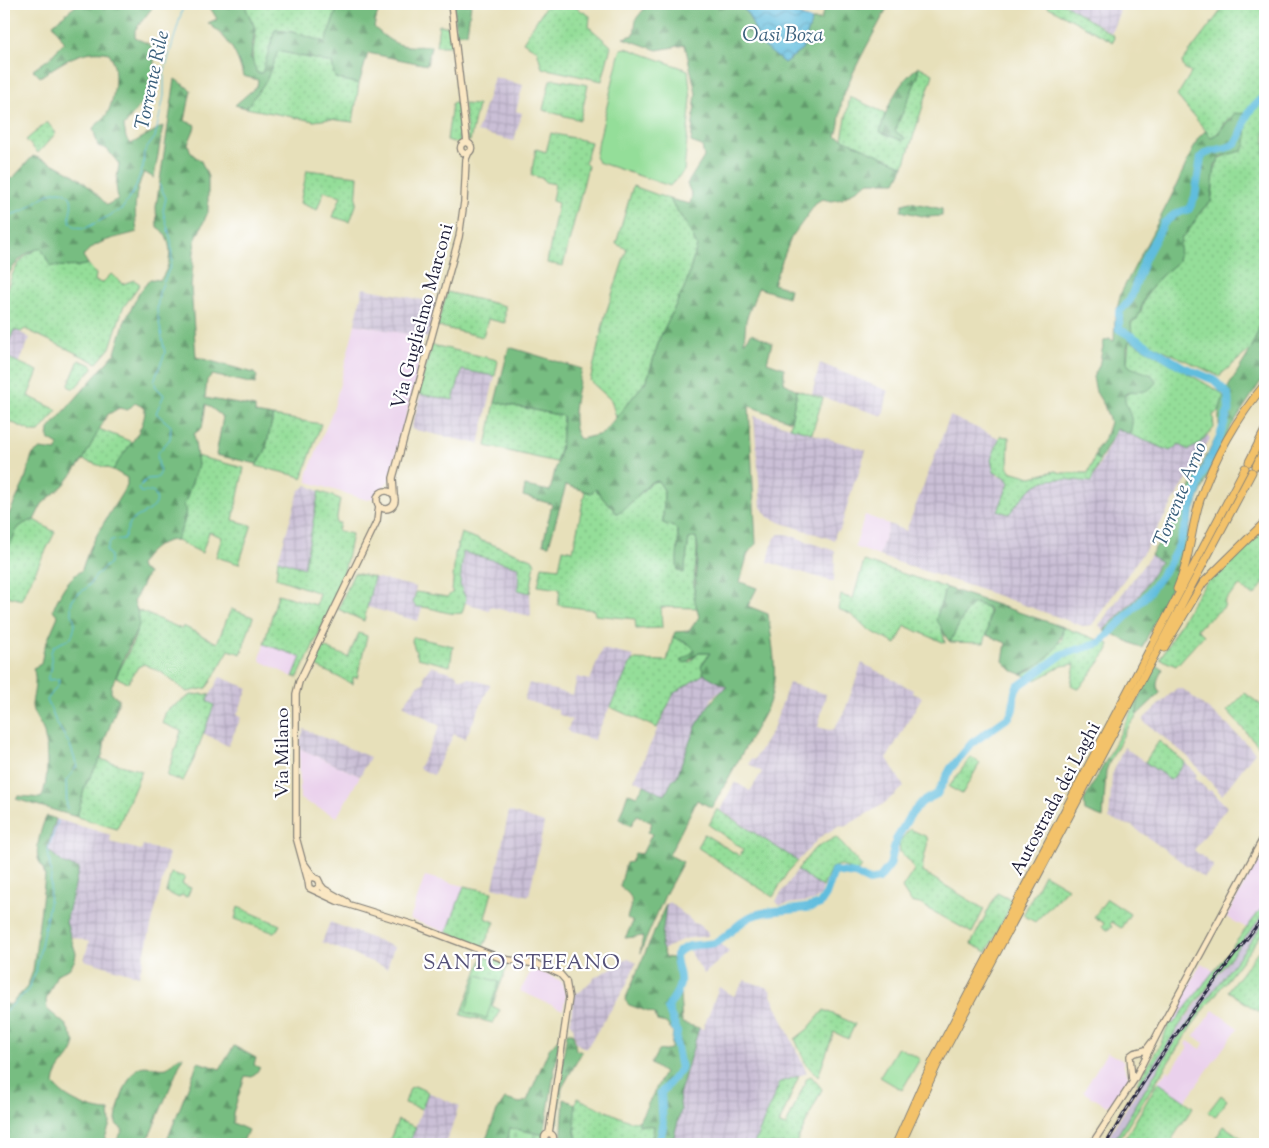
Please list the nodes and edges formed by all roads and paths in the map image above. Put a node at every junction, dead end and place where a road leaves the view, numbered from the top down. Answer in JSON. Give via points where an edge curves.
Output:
{"nodes":[{"id":1,"x":451,"y":4,"type":"edge"},
{"id":2,"x":465,"y":143,"type":"junction"},
{"id":3,"x":466,"y":155,"type":"junction"},
{"id":4,"x":1265,"y":384,"type":"edge"},
{"id":5,"x":1265,"y":430,"type":"edge"},
{"id":6,"x":1265,"y":447,"type":"edge"},
{"id":7,"x":394,"y":478,"type":"junction"},
{"id":8,"x":386,"y":491,"type":"junction"},
{"id":9,"x":394,"y":495,"type":"junction"},
{"id":10,"x":379,"y":505,"type":"junction"},
{"id":11,"x":389,"y":508,"type":"junction"},
{"id":12,"x":378,"y":521,"type":"junction"},
{"id":13,"x":1265,"y":522,"type":"edge"},
{"id":14,"x":1126,"y":695,"type":"junction"},
{"id":15,"x":1096,"y":767,"type":"junction"},
{"id":16,"x":1265,"y":835,"type":"edge"},
{"id":17,"x":302,"y":861,"type":"junction"},
{"id":18,"x":314,"y":877,"type":"junction"},
{"id":19,"x":308,"y":881,"type":"junction"},
{"id":20,"x":320,"y":884,"type":"junction"},
{"id":21,"x":314,"y":890,"type":"junction"},
{"id":22,"x":360,"y":908,"type":"junction"},
{"id":23,"x":1158,"y":1035,"type":"junction"},
{"id":24,"x":1139,"y":1053,"type":"junction"},
{"id":25,"x":1143,"y":1064,"type":"junction"},
{"id":26,"x":1130,"y":1065,"type":"junction"},
{"id":27,"x":1130,"y":1085,"type":"junction"},
{"id":28,"x":548,"y":1143,"type":"edge"},
{"id":29,"x":896,"y":1144,"type":"edge"},
{"id":30,"x":901,"y":1144,"type":"edge"},
{"id":31,"x":1092,"y":1144,"type":"edge"}],
"edges":[{"from":1,"to":2,"type":"street"},
{"from":2,"to":3,"type":"street","via":[[461,149]]},
{"from":2,"to":3,"type":"street","via":[[472,148]]},
{"from":3,"to":7,"type":"street","name":"Via Guglielmo Marconi","via":[[459,237]]},
{"from":4,"to":14,"type":"highway","via":[[1246,407],[1206,485],[1182,576]]},
{"from":5,"to":14,"type":"highway","name":"Autostrada dei Laghi"},
{"from":6,"to":15,"type":"highway","name":"Autostrada dei Laghi"},
{"from":7,"to":8,"type":"street","name":"Via Guglielmo Marconi"},
{"from":7,"to":9,"type":"street","name":"Via Guglielmo Marconi"},
{"from":8,"to":9,"type":"street"},
{"from":8,"to":10,"type":"street","via":[[379,496]]},
{"from":9,"to":11,"type":"street","via":[[394,503]]},
{"from":10,"to":11,"type":"street"},
{"from":10,"to":12,"type":"street"},
{"from":11,"to":12,"type":"street"},
{"from":12,"to":17,"type":"street","name":"Via Milano","via":[[299,682],[295,701],[296,825]]},
{"from":13,"to":15,"type":"highway","via":[[1216,568],[1197,591],[1111,746]]},
{"from":14,"to":29,"type":"highway","name":"Autostrada dei Laghi","via":[[932,1063]]},
{"from":15,"to":30,"type":"highway","name":"Autostrada dei Laghi","via":[[937,1065]]},
{"from":16,"to":23,"type":"street"},
{"from":17,"to":18,"type":"street","name":"Via Milano"},
{"from":17,"to":19,"type":"street","name":"Via Milano"},
{"from":18,"to":19,"type":"street"},
{"from":18,"to":20,"type":"street","name":"Via Milano"},
{"from":19,"to":21,"type":"street","name":"Via Milano"},
{"from":20,"to":21,"type":"street"},
{"from":20,"to":22,"type":"street","name":"Via Milano"},
{"from":21,"to":22,"type":"street"},
{"from":22,"to":28,"type":"street","via":[[503,959],[536,964],[560,974],[566,981],[569,989],[549,1133],[554,1140]]},
{"from":23,"to":24,"type":"street","via":[[1147,1049]]},
{"from":23,"to":25,"type":"street"},
{"from":24,"to":25,"type":"street","via":[[1144,1057]]},
{"from":24,"to":26,"type":"street","via":[[1134,1052],[1130,1056]]},
{"from":25,"to":26,"type":"street","via":[[1138,1068]]},
{"from":25,"to":27,"type":"street"},
{"from":26,"to":27,"type":"street"},
{"from":27,"to":31,"type":"street"}]}
